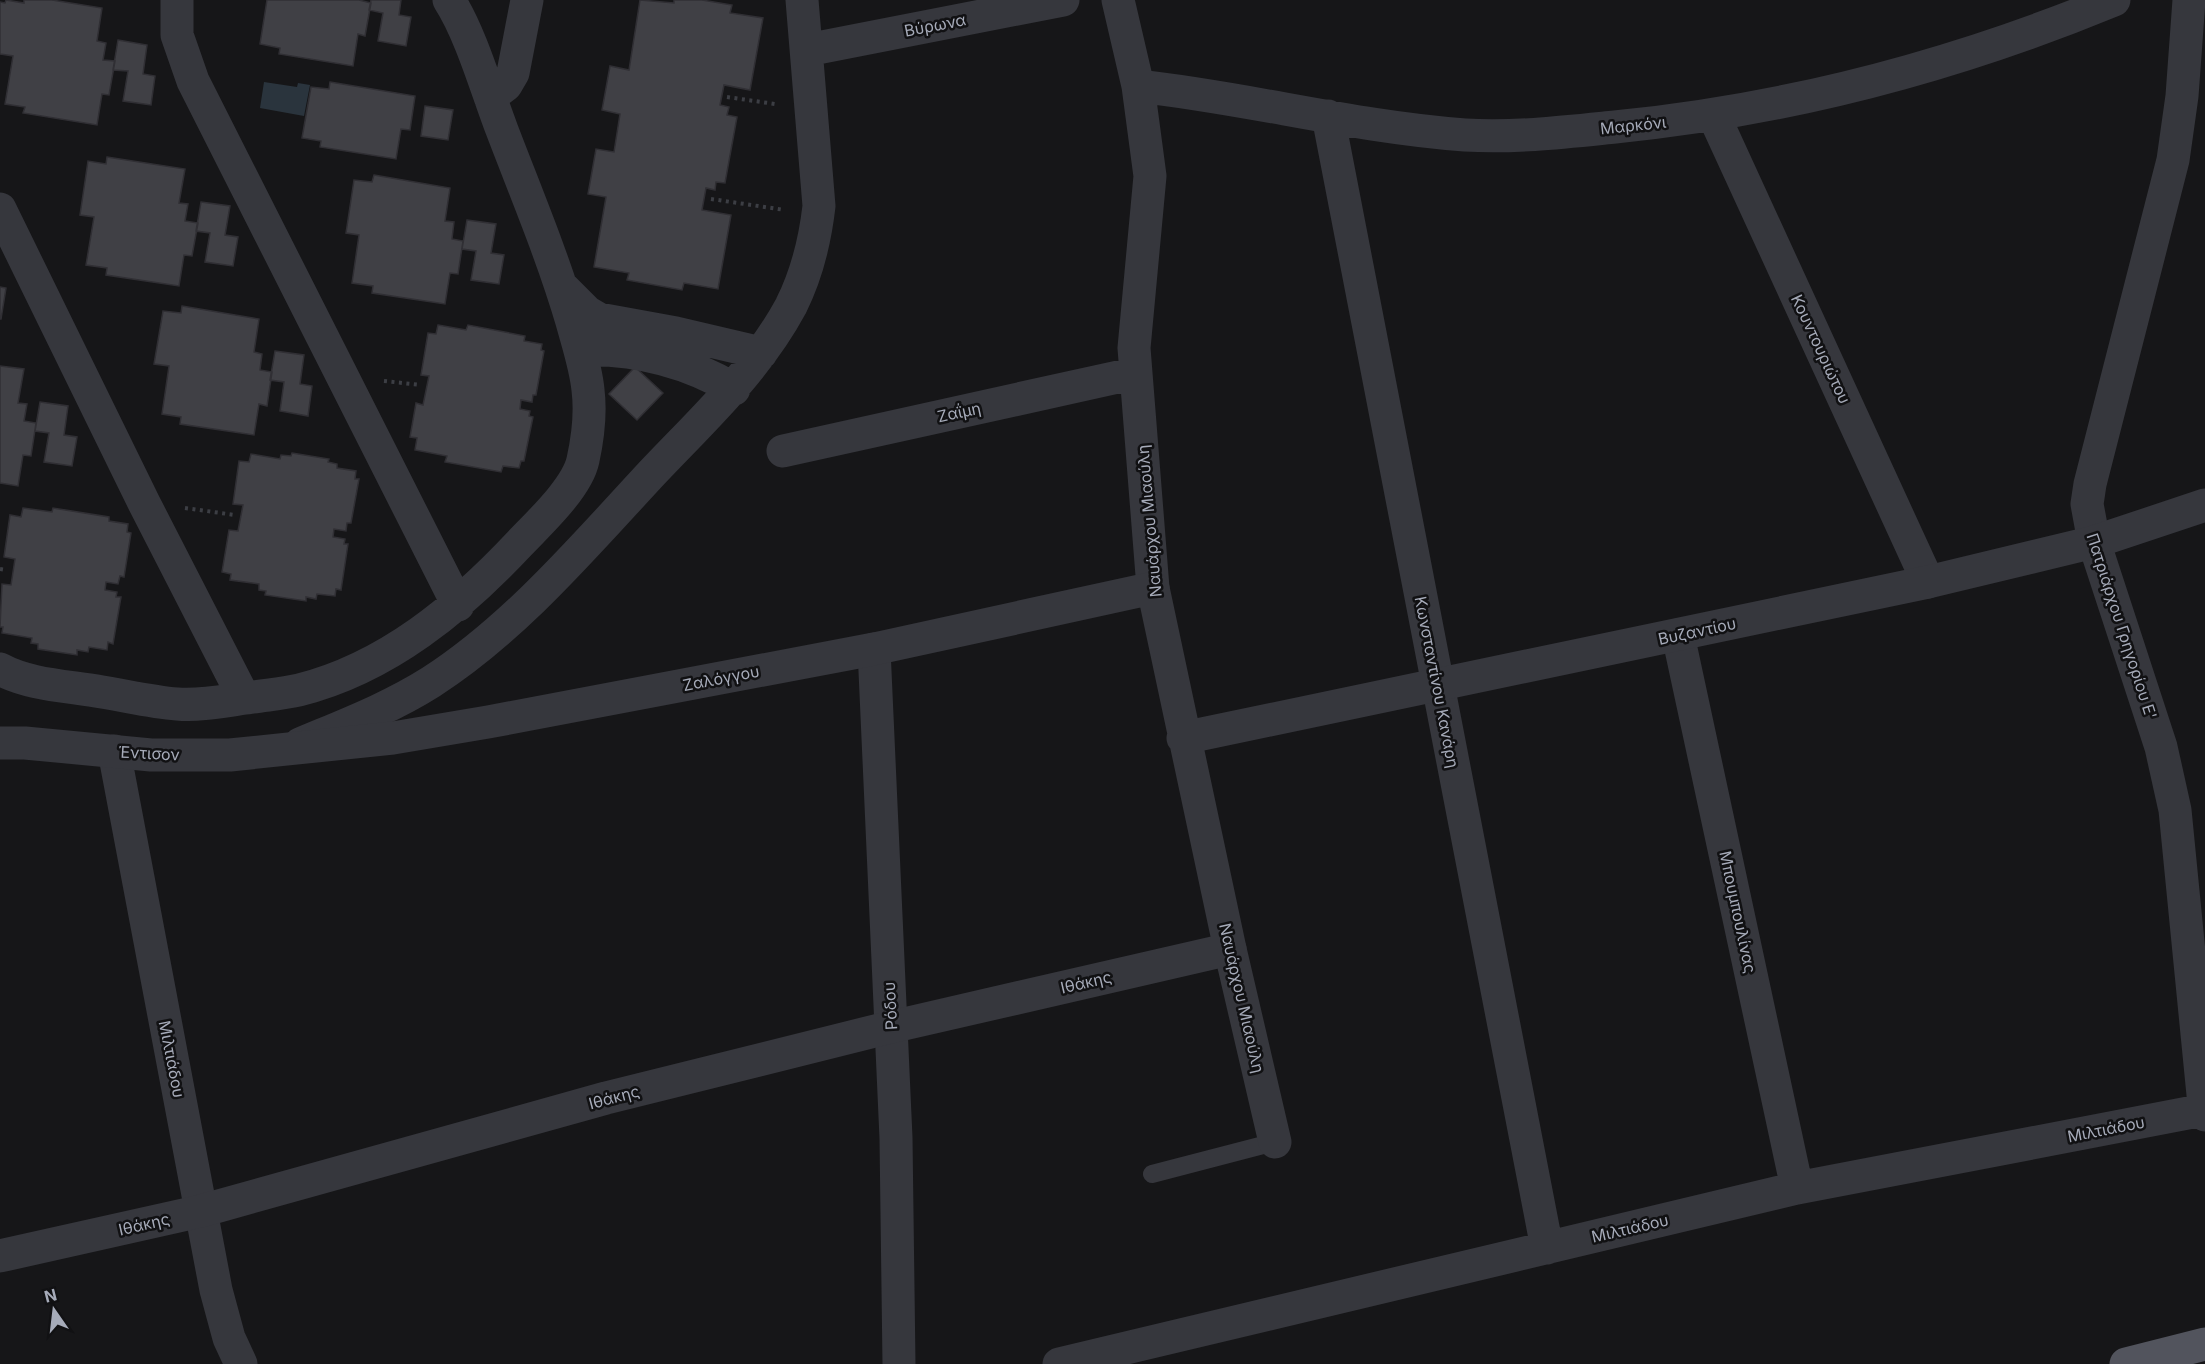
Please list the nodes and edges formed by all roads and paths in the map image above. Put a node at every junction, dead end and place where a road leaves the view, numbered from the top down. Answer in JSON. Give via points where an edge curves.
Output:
{"nodes":[{"id":1,"x":177,"y":0,"type":"edge"},
{"id":2,"x":449,"y":0,"type":"edge"},
{"id":3,"x":527,"y":0,"type":"edge"},
{"id":4,"x":802,"y":0,"type":"edge"},
{"id":5,"x":1063,"y":0,"type":"edge"},
{"id":6,"x":1118,"y":0,"type":"edge"},
{"id":7,"x":2114,"y":0,"type":"edge"},
{"id":8,"x":2189,"y":0,"type":"edge"},
{"id":9,"x":807,"y":50,"type":"junction"},
{"id":10,"x":1138,"y":86,"type":"junction"},
{"id":11,"x":490,"y":97,"type":"junction"},
{"id":12,"x":727,"y":97,"type":"dead end"},
{"id":13,"x":811,"y":110,"type":"junction"},
{"id":14,"x":1328,"y":116,"type":"junction"},
{"id":15,"x":1714,"y":116,"type":"junction"},
{"id":16,"x":711,"y":199,"type":"dead end"},
{"id":17,"x":0,"y":209,"type":"edge"},
{"id":18,"x":818,"y":215,"type":"junction"},
{"id":19,"x":560,"y":285,"type":"junction"},
{"id":20,"x":580,"y":350,"type":"junction"},
{"id":21,"x":761,"y":353,"type":"junction"},
{"id":22,"x":1136,"y":373,"type":"junction"},
{"id":23,"x":734,"y":389,"type":"junction"},
{"id":24,"x":783,"y":451,"type":"dead end"},
{"id":25,"x":2205,"y":505,"type":"edge"},
{"id":26,"x":2094,"y":542,"type":"junction"},
{"id":27,"x":0,"y":569,"type":"edge"},
{"id":28,"x":6,"y":570,"type":"dead end"},
{"id":29,"x":1928,"y":582,"type":"junction"},
{"id":30,"x":1153,"y":588,"type":"junction"},
{"id":31,"x":458,"y":605,"type":"junction"},
{"id":32,"x":1678,"y":635,"type":"junction"},
{"id":33,"x":874,"y":649,"type":"junction"},
{"id":34,"x":0,"y":669,"type":"edge"},
{"id":35,"x":1438,"y":685,"type":"junction"},
{"id":36,"x":244,"y":698,"type":"junction"},
{"id":37,"x":1183,"y":738,"type":"junction"},
{"id":38,"x":4,"y":744,"type":"edge"},
{"id":39,"x":287,"y":750,"type":"junction"},
{"id":40,"x":114,"y":752,"type":"junction"},
{"id":41,"x":2192,"y":855,"type":"edge"},
{"id":42,"x":1230,"y":949,"type":"junction"},
{"id":43,"x":891,"y":1027,"type":"junction"},
{"id":44,"x":2204,"y":1110,"type":"edge"},
{"id":45,"x":2205,"y":1115,"type":"edge"},
{"id":46,"x":1275,"y":1142,"type":"joint"},
{"id":47,"x":1152,"y":1174,"type":"dead end"},
{"id":48,"x":1797,"y":1188,"type":"junction"},
{"id":49,"x":201,"y":1211,"type":"junction"},
{"id":50,"x":1547,"y":1248,"type":"junction"},
{"id":51,"x":0,"y":1256,"type":"edge"},
{"id":52,"x":2205,"y":1344,"type":"edge"},
{"id":53,"x":241,"y":1364,"type":"edge"},
{"id":54,"x":899,"y":1364,"type":"edge"},
{"id":55,"x":1059,"y":1364,"type":"edge"},
{"id":56,"x":2126,"y":1364,"type":"edge"}],
"edges":[{"from":1,"to":31,"type":"street","via":[[177,35],[193,81]]},
{"from":2,"to":11,"type":"street"},
{"from":3,"to":11,"type":"street","via":[[513,73],[506,85]]},
{"from":4,"to":9,"type":"street"},
{"from":5,"to":9,"type":"street","name":"Βύρωνα"},
{"from":6,"to":10,"type":"street","name":"Ναυάρχου Μιαούλη"},
{"from":7,"to":15,"type":"street","name":"Μαρκόνι","via":[[2011,40],[1860,86]]},
{"from":8,"to":26,"type":"street","name":"Πατριάρχου Γρηγορίου Ε'","via":[[2173,160],[2090,484],[2087,504]]},
{"from":9,"to":13,"type":"street"},
{"from":10,"to":14,"type":"street","name":"Μαρκόνι"},
{"from":10,"to":22,"type":"street","name":"Ναυάρχου Μιαούλη","via":[[1150,176],[1134,348]]},
{"from":11,"to":19,"type":"street"},
{"from":12,"to":13,"type":"path"},
{"from":13,"to":18,"type":"street"},
{"from":14,"to":15,"type":"street","name":"Μαρκόνι","via":[[1435,132],[1510,135]]},
{"from":14,"to":35,"type":"street","name":"Κωνσταντίνου Κανάρη"},
{"from":15,"to":29,"type":"street","name":"Κουντουριώτου"},
{"from":16,"to":18,"type":"path"},
{"from":17,"to":36,"type":"street"},
{"from":18,"to":21,"type":"street","via":[[815,240],[791,306]]},
{"from":19,"to":20,"type":"street"},
{"from":19,"to":21,"type":"street","via":[[600,320]]},
{"from":20,"to":23,"type":"street","via":[[647,354],[700,371]]},
{"from":20,"to":31,"type":"street","via":[[588,390],[589,428],[582,464],[552,510]]},
{"from":21,"to":23,"type":"street"},
{"from":22,"to":24,"type":"street","name":"Ζαΐμη"},
{"from":22,"to":30,"type":"street","name":"Ναυάρχου Μιαούλη"},
{"from":23,"to":39,"type":"street","via":[[542,589],[462,659],[399,701]]},
{"from":25,"to":26,"type":"street","name":"Βυζαντίου"},
{"from":26,"to":29,"type":"street","name":"Βυζαντίου"},
{"from":26,"to":41,"type":"street","name":"Πατριάρχου Γρηγορίου Ε'"},
{"from":27,"to":28,"type":"path"},
{"from":29,"to":32,"type":"street","name":"Βυζαντίου"},
{"from":30,"to":33,"type":"street","name":"Ζαλόγγου"},
{"from":30,"to":37,"type":"street","name":"Ναυάρχου Μιαούλη"},
{"from":31,"to":36,"type":"street","via":[[376,660],[341,676],[298,690]]},
{"from":32,"to":35,"type":"street","name":"Βυζαντίου"},
{"from":32,"to":48,"type":"street","name":"Μπουμπουλίνας"},
{"from":33,"to":39,"type":"street","name":"Ζαλόγγου","via":[[488,722]]},
{"from":33,"to":43,"type":"street","name":"Ρόδου"},
{"from":34,"to":36,"type":"street","via":[[40,682],[177,704]]},
{"from":35,"to":37,"type":"street","name":"Βυζαντίου"},
{"from":35,"to":50,"type":"street","name":"Κωνσταντίνου Κανάρη"},
{"from":37,"to":42,"type":"street","name":"Ναυάρχου Μιαούλη"},
{"from":38,"to":40,"type":"street","name":"Έντισον"},
{"from":39,"to":40,"type":"street","name":"Έντισον","via":[[230,755]]},
{"from":40,"to":49,"type":"street","name":"Μιλτιάδου"},
{"from":41,"to":44,"type":"street","name":"Πατριάρχου Γρηγορίου Ε'"},
{"from":42,"to":43,"type":"street","name":"Ιθάκης"},
{"from":42,"to":46,"type":"street","name":"Ναυάρχου Μιαούλη"},
{"from":43,"to":49,"type":"street","name":"Ιθάκης","via":[[606,1098]]},
{"from":43,"to":54,"type":"street","name":"Ρόδου"},
{"from":44,"to":45,"type":"street","name":"Πατριάρχου Γρηγορίου Ε'"},
{"from":44,"to":48,"type":"street","name":"Μιλτιάδου"},
{"from":46,"to":47,"type":"lane"},
{"from":48,"to":50,"type":"street","name":"Μιλτιάδου"},
{"from":49,"to":51,"type":"street","name":"Ιθάκης"},
{"from":49,"to":53,"type":"street","name":"Μιλτιάδου","via":[[221,1313]]},
{"from":50,"to":55,"type":"street","name":"Μιλτιάδου"},
{"from":52,"to":56,"type":"main road"}]}
